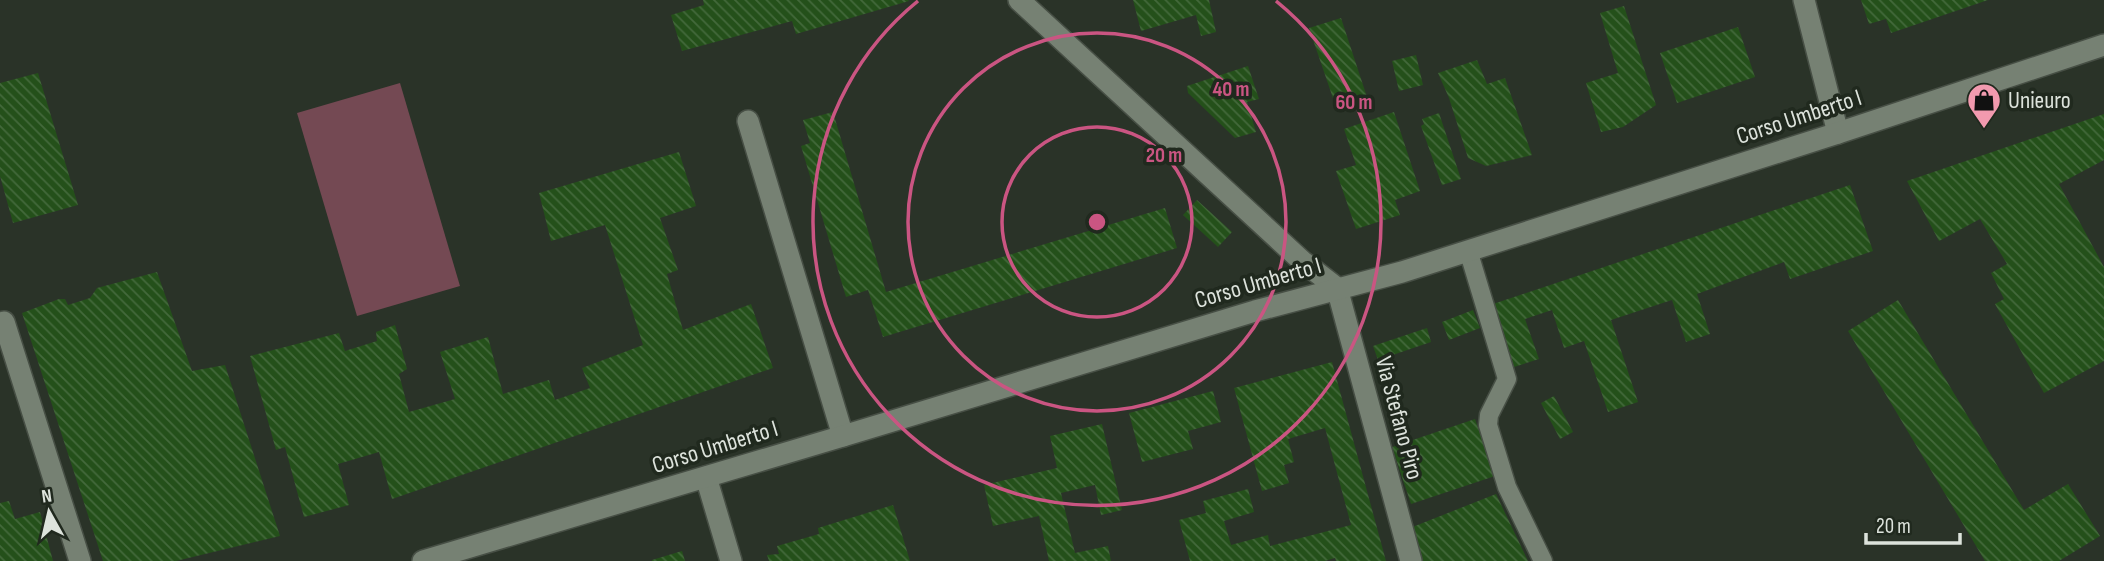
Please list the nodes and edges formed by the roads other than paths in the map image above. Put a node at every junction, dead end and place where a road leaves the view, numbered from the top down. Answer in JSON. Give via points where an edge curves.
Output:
{"nodes":[{"id":1,"x":1019,"y":0,"type":"edge"},
{"id":2,"x":1804,"y":0,"type":"edge"},
{"id":3,"x":2104,"y":45,"type":"edge"},
{"id":4,"x":748,"y":121,"type":"dead end"},
{"id":5,"x":1838,"y":133,"type":"junction"},
{"id":6,"x":1468,"y":250,"type":"junction"},
{"id":7,"x":1337,"y":288,"type":"junction"},
{"id":8,"x":4,"y":322,"type":"dead end"},
{"id":9,"x":844,"y":436,"type":"junction"},
{"id":10,"x":706,"y":477,"type":"junction"},
{"id":11,"x":80,"y":561,"type":"edge"},
{"id":12,"x":423,"y":561,"type":"edge"},
{"id":13,"x":731,"y":561,"type":"edge"},
{"id":14,"x":1411,"y":561,"type":"edge"},
{"id":15,"x":1543,"y":561,"type":"edge"}],
"edges":[{"from":1,"to":7,"type":"street"},
{"from":2,"to":5,"type":"street"},
{"from":3,"to":5,"type":"street","name":"Corso Umberto I"},
{"from":4,"to":9,"type":"street"},
{"from":5,"to":6,"type":"street","name":"Corso Umberto I"},
{"from":6,"to":7,"type":"street","name":"Corso Umberto I"},
{"from":6,"to":15,"type":"lane","via":[[1507,379],[1488,425],[1507,487]]},
{"from":7,"to":9,"type":"street","name":"Corso Umberto I"},
{"from":7,"to":14,"type":"street","name":"Via Stefano Piro"},
{"from":8,"to":11,"type":"street"},
{"from":9,"to":10,"type":"street","name":"Corso Umberto I"},
{"from":10,"to":12,"type":"street","name":"Corso Umberto I"},
{"from":10,"to":13,"type":"street"}]}
